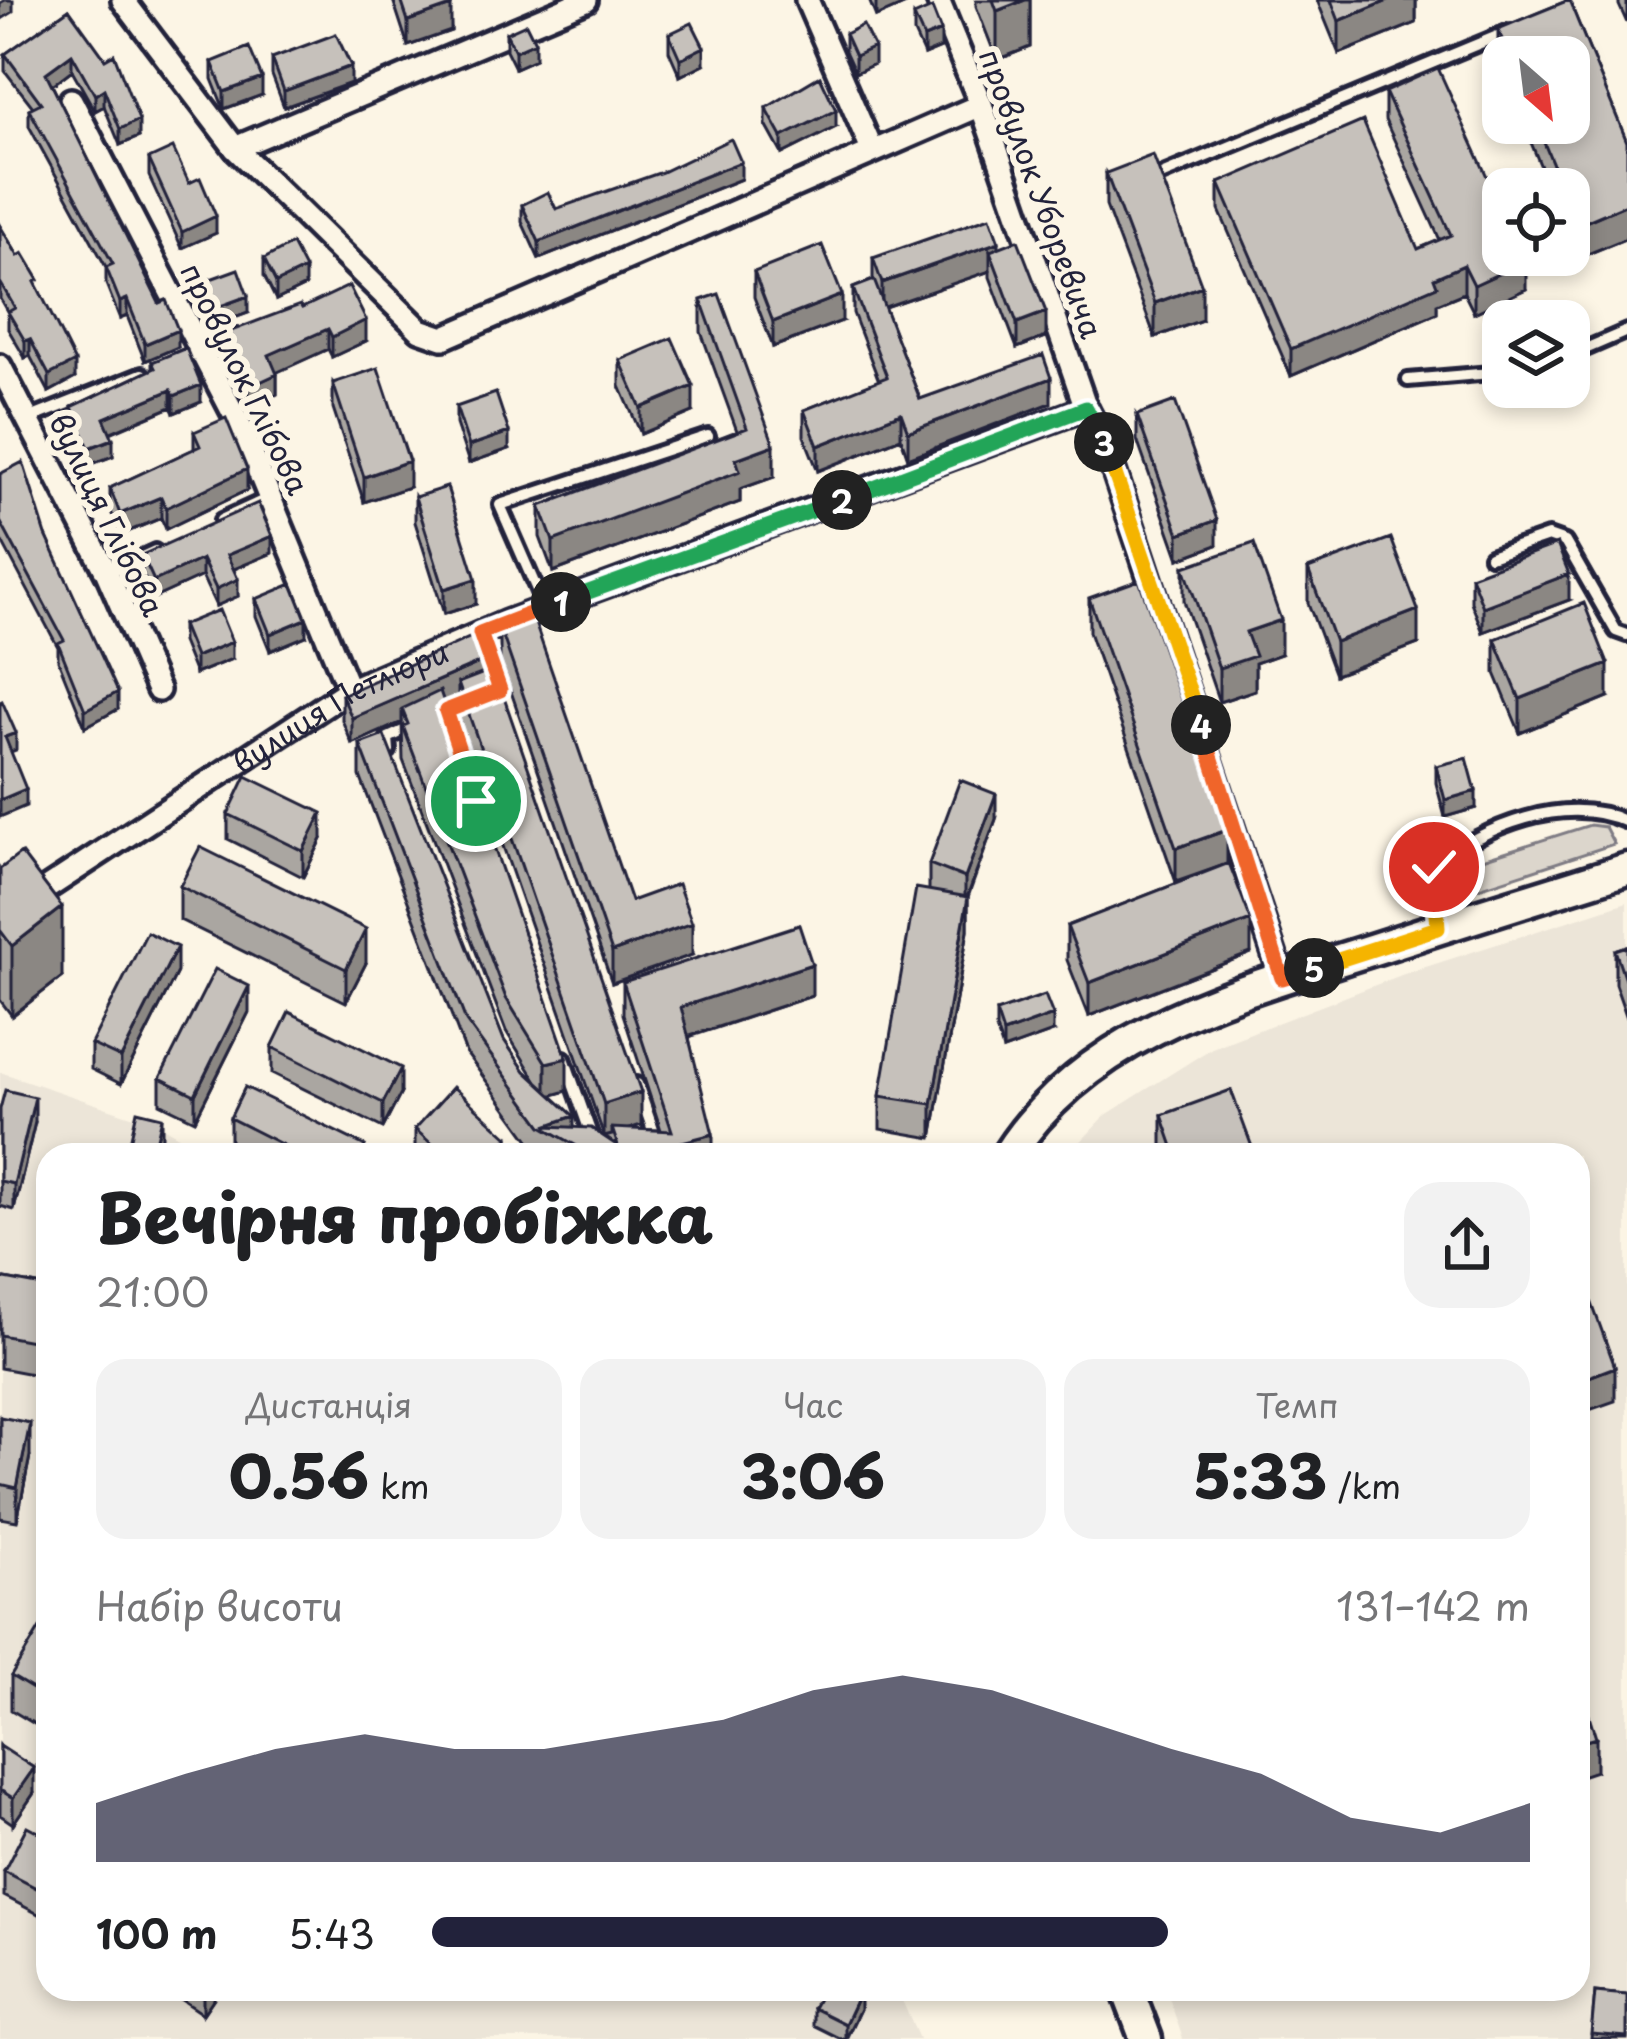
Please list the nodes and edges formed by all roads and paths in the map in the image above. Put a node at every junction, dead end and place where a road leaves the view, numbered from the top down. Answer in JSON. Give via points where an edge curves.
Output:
{"nodes":[{"id":1,"x":122,"y":0,"type":"edge"},
{"id":2,"x":586,"y":0,"type":"edge"},
{"id":3,"x":807,"y":0,"type":"edge"},
{"id":4,"x":938,"y":0,"type":"edge"},
{"id":5,"x":1522,"y":25,"type":"edge"},
{"id":6,"x":71,"y":100,"type":"dead end"},
{"id":7,"x":981,"y":105,"type":"junction"},
{"id":8,"x":235,"y":148,"type":"junction"},
{"id":9,"x":872,"y":150,"type":"junction"},
{"id":10,"x":1161,"y":175,"type":"edge"},
{"id":11,"x":1627,"y":331,"type":"edge"},
{"id":12,"x":243,"y":333,"type":"edge"},
{"id":13,"x":1590,"y":347,"type":"edge"},
{"id":14,"x":204,"y":350,"type":"junction"},
{"id":15,"x":0,"y":366,"type":"edge"},
{"id":16,"x":1482,"y":374,"type":"edge"},
{"id":17,"x":1408,"y":380,"type":"dead end"},
{"id":18,"x":1086,"y":408,"type":"junction"},
{"id":19,"x":28,"y":419,"type":"junction"},
{"id":20,"x":708,"y":436,"type":"dead end"},
{"id":21,"x":272,"y":496,"type":"junction"},
{"id":22,"x":210,"y":525,"type":"edge"},
{"id":23,"x":169,"y":544,"type":"edge"},
{"id":24,"x":1490,"y":556,"type":"dead end"},
{"id":25,"x":107,"y":573,"type":"junction"},
{"id":26,"x":545,"y":608,"type":"junction"},
{"id":27,"x":480,"y":633,"type":"junction"},
{"id":28,"x":1627,"y":635,"type":"edge"},
{"id":29,"x":158,"y":690,"type":"dead end"},
{"id":30,"x":349,"y":690,"type":"junction"},
{"id":31,"x":482,"y":697,"type":"edge"},
{"id":32,"x":427,"y":720,"type":"edge"},
{"id":33,"x":396,"y":769,"type":"edge"},
{"id":34,"x":1627,"y":822,"type":"edge"},
{"id":35,"x":1627,"y":869,"type":"edge"},
{"id":36,"x":0,"y":882,"type":"edge"},
{"id":37,"x":7,"y":915,"type":"edge"},
{"id":38,"x":1438,"y":928,"type":"junction"},
{"id":39,"x":1282,"y":978,"type":"junction"},
{"id":40,"x":556,"y":1036,"type":"edge"},
{"id":41,"x":631,"y":1066,"type":"edge"},
{"id":42,"x":572,"y":1133,"type":"edge"},
{"id":43,"x":634,"y":1140,"type":"edge"},
{"id":44,"x":592,"y":1143,"type":"edge"},
{"id":45,"x":595,"y":1143,"type":"edge"},
{"id":46,"x":1017,"y":1143,"type":"edge"},
{"id":47,"x":1132,"y":2001,"type":"edge"},
{"id":48,"x":1146,"y":2039,"type":"edge"}],
"edges":[{"from":1,"to":8,"type":"street"},
{"from":2,"to":8,"type":"street"},
{"from":3,"to":9,"type":"street"},
{"from":4,"to":7,"type":"street","name":"провулок Уборевича"},
{"from":5,"to":10,"type":"lane"},
{"from":6,"to":14,"type":"street","name":"провулок Глібова"},
{"from":7,"to":9,"type":"street"},
{"from":7,"to":18,"type":"street","name":"провулок Уборевича"},
{"from":8,"to":9,"type":"street","via":[[420,329],[443,338]]},
{"from":11,"to":13,"type":"lane"},
{"from":12,"to":14,"type":"lane"},
{"from":14,"to":19,"type":"lane"},
{"from":14,"to":21,"type":"street","name":"провулок Глібова"},
{"from":15,"to":19,"type":"street","name":"вулиця Глібова"},
{"from":16,"to":17,"type":"lane"},
{"from":18,"to":26,"type":"street","name":"вулиця Петлюри"},
{"from":18,"to":39,"type":"street","via":[[1105,444]]},
{"from":19,"to":25,"type":"street","name":"вулиця Глібова"},
{"from":20,"to":26,"type":"lane","via":[[500,505]]},
{"from":21,"to":22,"type":"lane"},
{"from":21,"to":30,"type":"street","name":"провулок Глібова"},
{"from":23,"to":25,"type":"lane"},
{"from":24,"to":28,"type":"lane","via":[[1548,536],[1565,542],[1616,631]]},
{"from":25,"to":29,"type":"street","name":"вулиця Глібова"},
{"from":26,"to":27,"type":"street","name":"вулиця Петлюри"},
{"from":27,"to":30,"type":"street","name":"вулиця Петлюри"},
{"from":27,"to":31,"type":"lane","via":[[500,690]]},
{"from":30,"to":37,"type":"street","name":"вулиця Петлюри"},
{"from":32,"to":33,"type":"lane","via":[[388,738]]},
{"from":34,"to":38,"type":"lane","via":[[1580,808],[1464,842],[1434,867]]},
{"from":35,"to":38,"type":"main road"},
{"from":36,"to":37,"type":"street"},
{"from":38,"to":39,"type":"main road"},
{"from":39,"to":46,"type":"main road","via":[[1187,1012],[1090,1065],[1048,1099]]},
{"from":40,"to":45,"type":"lane"},
{"from":41,"to":43,"type":"lane","via":[[654,1133]]},
{"from":42,"to":44,"type":"lane"},
{"from":47,"to":48,"type":"main road"}]}
